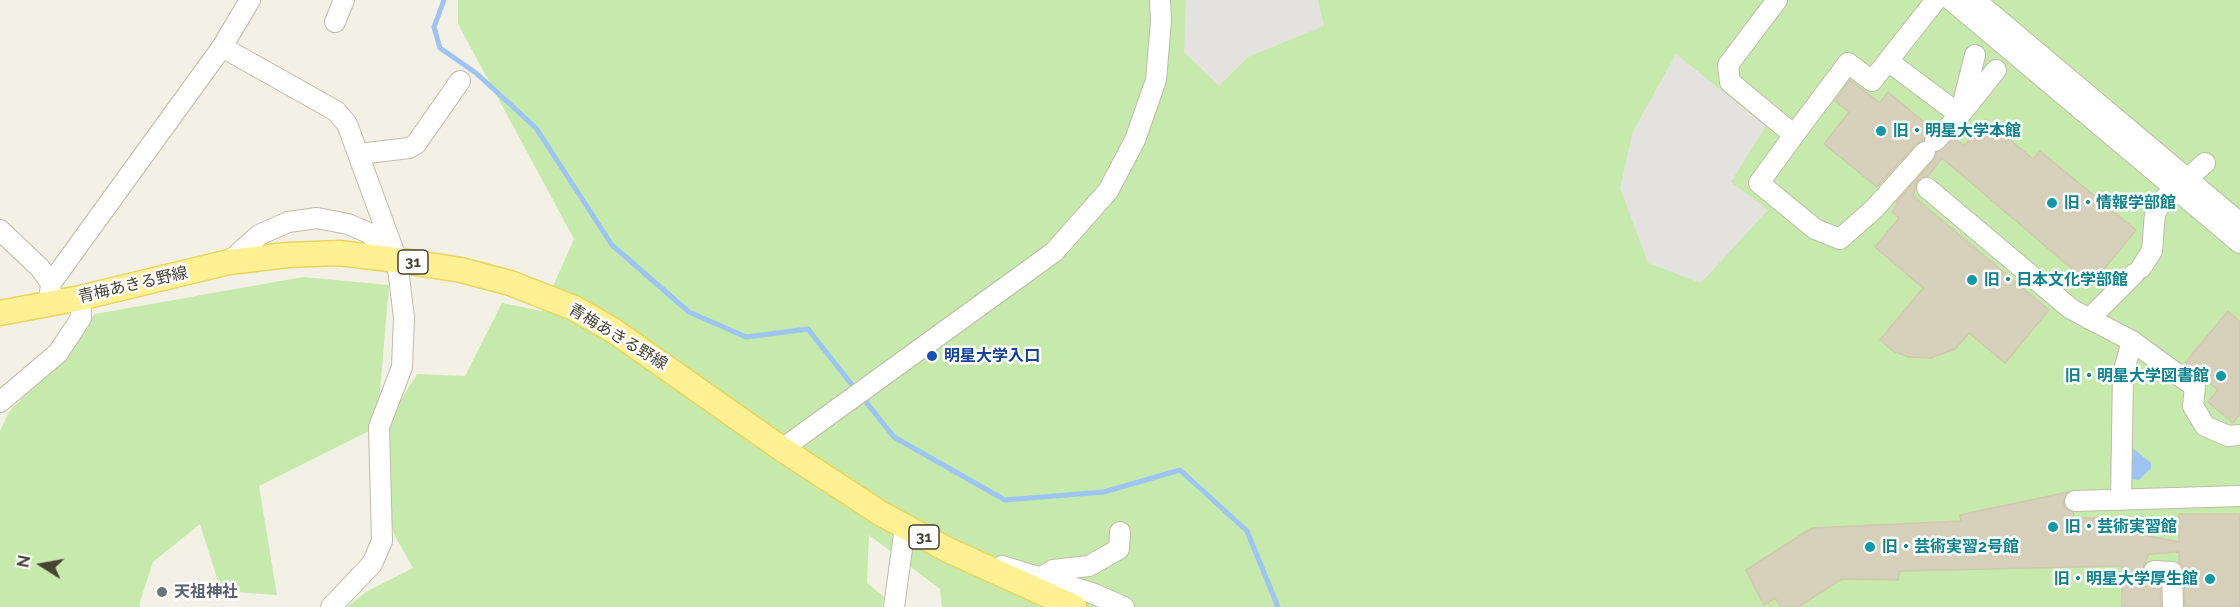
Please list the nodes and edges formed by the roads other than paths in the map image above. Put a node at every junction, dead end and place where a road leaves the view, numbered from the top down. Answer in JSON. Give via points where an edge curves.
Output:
{"nodes":[{"id":1,"x":250,"y":0,"type":"edge"},
{"id":2,"x":344,"y":0,"type":"edge"},
{"id":3,"x":1160,"y":0,"type":"edge"},
{"id":4,"x":1777,"y":0,"type":"edge"},
{"id":5,"x":1936,"y":0,"type":"edge"},
{"id":6,"x":1951,"y":0,"type":"edge"},
{"id":7,"x":1975,"y":0,"type":"edge"},
{"id":8,"x":335,"y":22,"type":"dead end"},
{"id":9,"x":222,"y":47,"type":"junction"},
{"id":10,"x":1975,"y":55,"type":"dead end"},
{"id":11,"x":1888,"y":61,"type":"junction"},
{"id":12,"x":1996,"y":70,"type":"dead end"},
{"id":13,"x":459,"y":81,"type":"dead end"},
{"id":14,"x":1960,"y":115,"type":"junction"},
{"id":15,"x":1794,"y":135,"type":"junction"},
{"id":16,"x":359,"y":154,"type":"junction"},
{"id":17,"x":2205,"y":163,"type":"dead end"},
{"id":18,"x":1916,"y":180,"type":"junction"},
{"id":19,"x":2182,"y":184,"type":"junction"},
{"id":20,"x":2240,"y":223,"type":"edge"},
{"id":21,"x":0,"y":230,"type":"edge"},
{"id":22,"x":2240,"y":243,"type":"edge"},
{"id":23,"x":397,"y":260,"type":"junction"},
{"id":24,"x":229,"y":262,"type":"junction"},
{"id":25,"x":50,"y":293,"type":"junction"},
{"id":26,"x":80,"y":298,"type":"junction"},
{"id":27,"x":0,"y":313,"type":"edge"},
{"id":28,"x":2089,"y":319,"type":"junction"},
{"id":29,"x":2132,"y":341,"type":"junction"},
{"id":30,"x":0,"y":402,"type":"edge"},
{"id":31,"x":2240,"y":435,"type":"edge"},
{"id":32,"x":782,"y":449,"type":"junction"},
{"id":33,"x":2240,"y":496,"type":"edge"},
{"id":34,"x":2121,"y":500,"type":"junction"},
{"id":35,"x":2076,"y":501,"type":"dead end"},
{"id":36,"x":905,"y":527,"type":"junction"},
{"id":37,"x":1120,"y":532,"type":"dead end"},
{"id":38,"x":991,"y":569,"type":"junction"},
{"id":39,"x":2154,"y":571,"type":"dead end"},
{"id":40,"x":1042,"y":577,"type":"junction"},
{"id":41,"x":331,"y":607,"type":"edge"},
{"id":42,"x":894,"y":607,"type":"edge"},
{"id":43,"x":1074,"y":607,"type":"edge"},
{"id":44,"x":1125,"y":607,"type":"edge"},
{"id":45,"x":2173,"y":607,"type":"edge"}],
"edges":[{"from":1,"to":9,"type":"street"},
{"from":2,"to":8,"type":"street"},
{"from":3,"to":32,"type":"street","via":[[1156,80],[1135,140],[1108,191],[1054,252]]},
{"from":4,"to":15,"type":"street","via":[[1728,65],[1730,82]]},
{"from":5,"to":11,"type":"street"},
{"from":6,"to":19,"type":"street"},
{"from":7,"to":19,"type":"street"},
{"from":9,"to":16,"type":"street","via":[[336,111],[347,124]]},
{"from":9,"to":25,"type":"street"},
{"from":10,"to":14,"type":"street"},
{"from":11,"to":14,"type":"street"},
{"from":11,"to":15,"type":"street","via":[[1872,81],[1848,63]]},
{"from":12,"to":14,"type":"street"},
{"from":13,"to":16,"type":"street","via":[[416,144]]},
{"from":14,"to":18,"type":"street","via":[[1930,147]]},
{"from":15,"to":18,"type":"street","via":[[1759,183],[1815,229],[1840,239]]},
{"from":16,"to":23,"type":"street"},
{"from":17,"to":19,"type":"street"},
{"from":18,"to":28,"type":"street","via":[[2071,309]]},
{"from":19,"to":20,"type":"street"},
{"from":19,"to":22,"type":"street"},
{"from":19,"to":28,"type":"street","via":[[2164,199],[2156,213],[2152,251],[2138,271]]},
{"from":21,"to":25,"type":"street","via":[[40,268]]},
{"from":23,"to":24,"type":"main road","name":"青梅あきる野線","number":"31","via":[[339,253]]},
{"from":23,"to":24,"type":"street","via":[[369,233],[317,218],[288,222],[259,235]]},
{"from":23,"to":32,"type":"main road","name":"青梅あきる野線","number":"31","via":[[510,283],[574,308],[623,337]]},
{"from":23,"to":41,"type":"street","via":[[404,318],[402,367],[379,427],[382,541],[372,564]]},
{"from":24,"to":26,"type":"main road","name":"青梅あきる野線","number":"31"},
{"from":25,"to":26,"type":"main road","name":"青梅あきる野線","number":"31"},
{"from":25,"to":27,"type":"main road","name":"青梅あきる野線","number":"31"},
{"from":26,"to":30,"type":"street","via":[[81,318],[58,353]]},
{"from":28,"to":29,"type":"street"},
{"from":29,"to":31,"type":"street","via":[[2195,387],[2193,406],[2205,426],[2228,436]]},
{"from":29,"to":34,"type":"street","via":[[2123,374]]},
{"from":32,"to":36,"type":"main road","name":"青梅あきる野線","number":"31"},
{"from":33,"to":34,"type":"street"},
{"from":34,"to":35,"type":"street"},
{"from":36,"to":38,"type":"main road","name":"青梅あきる野線","number":"31"},
{"from":36,"to":42,"type":"street"},
{"from":37,"to":40,"type":"street","via":[[1119,549],[1099,561],[1053,570]]},
{"from":38,"to":40,"type":"street","via":[[1005,565]]},
{"from":38,"to":43,"type":"main road","name":"青梅あきる野線","number":"31"},
{"from":39,"to":45,"type":"street","via":[[2172,572]]},
{"from":40,"to":44,"type":"street"}]}
